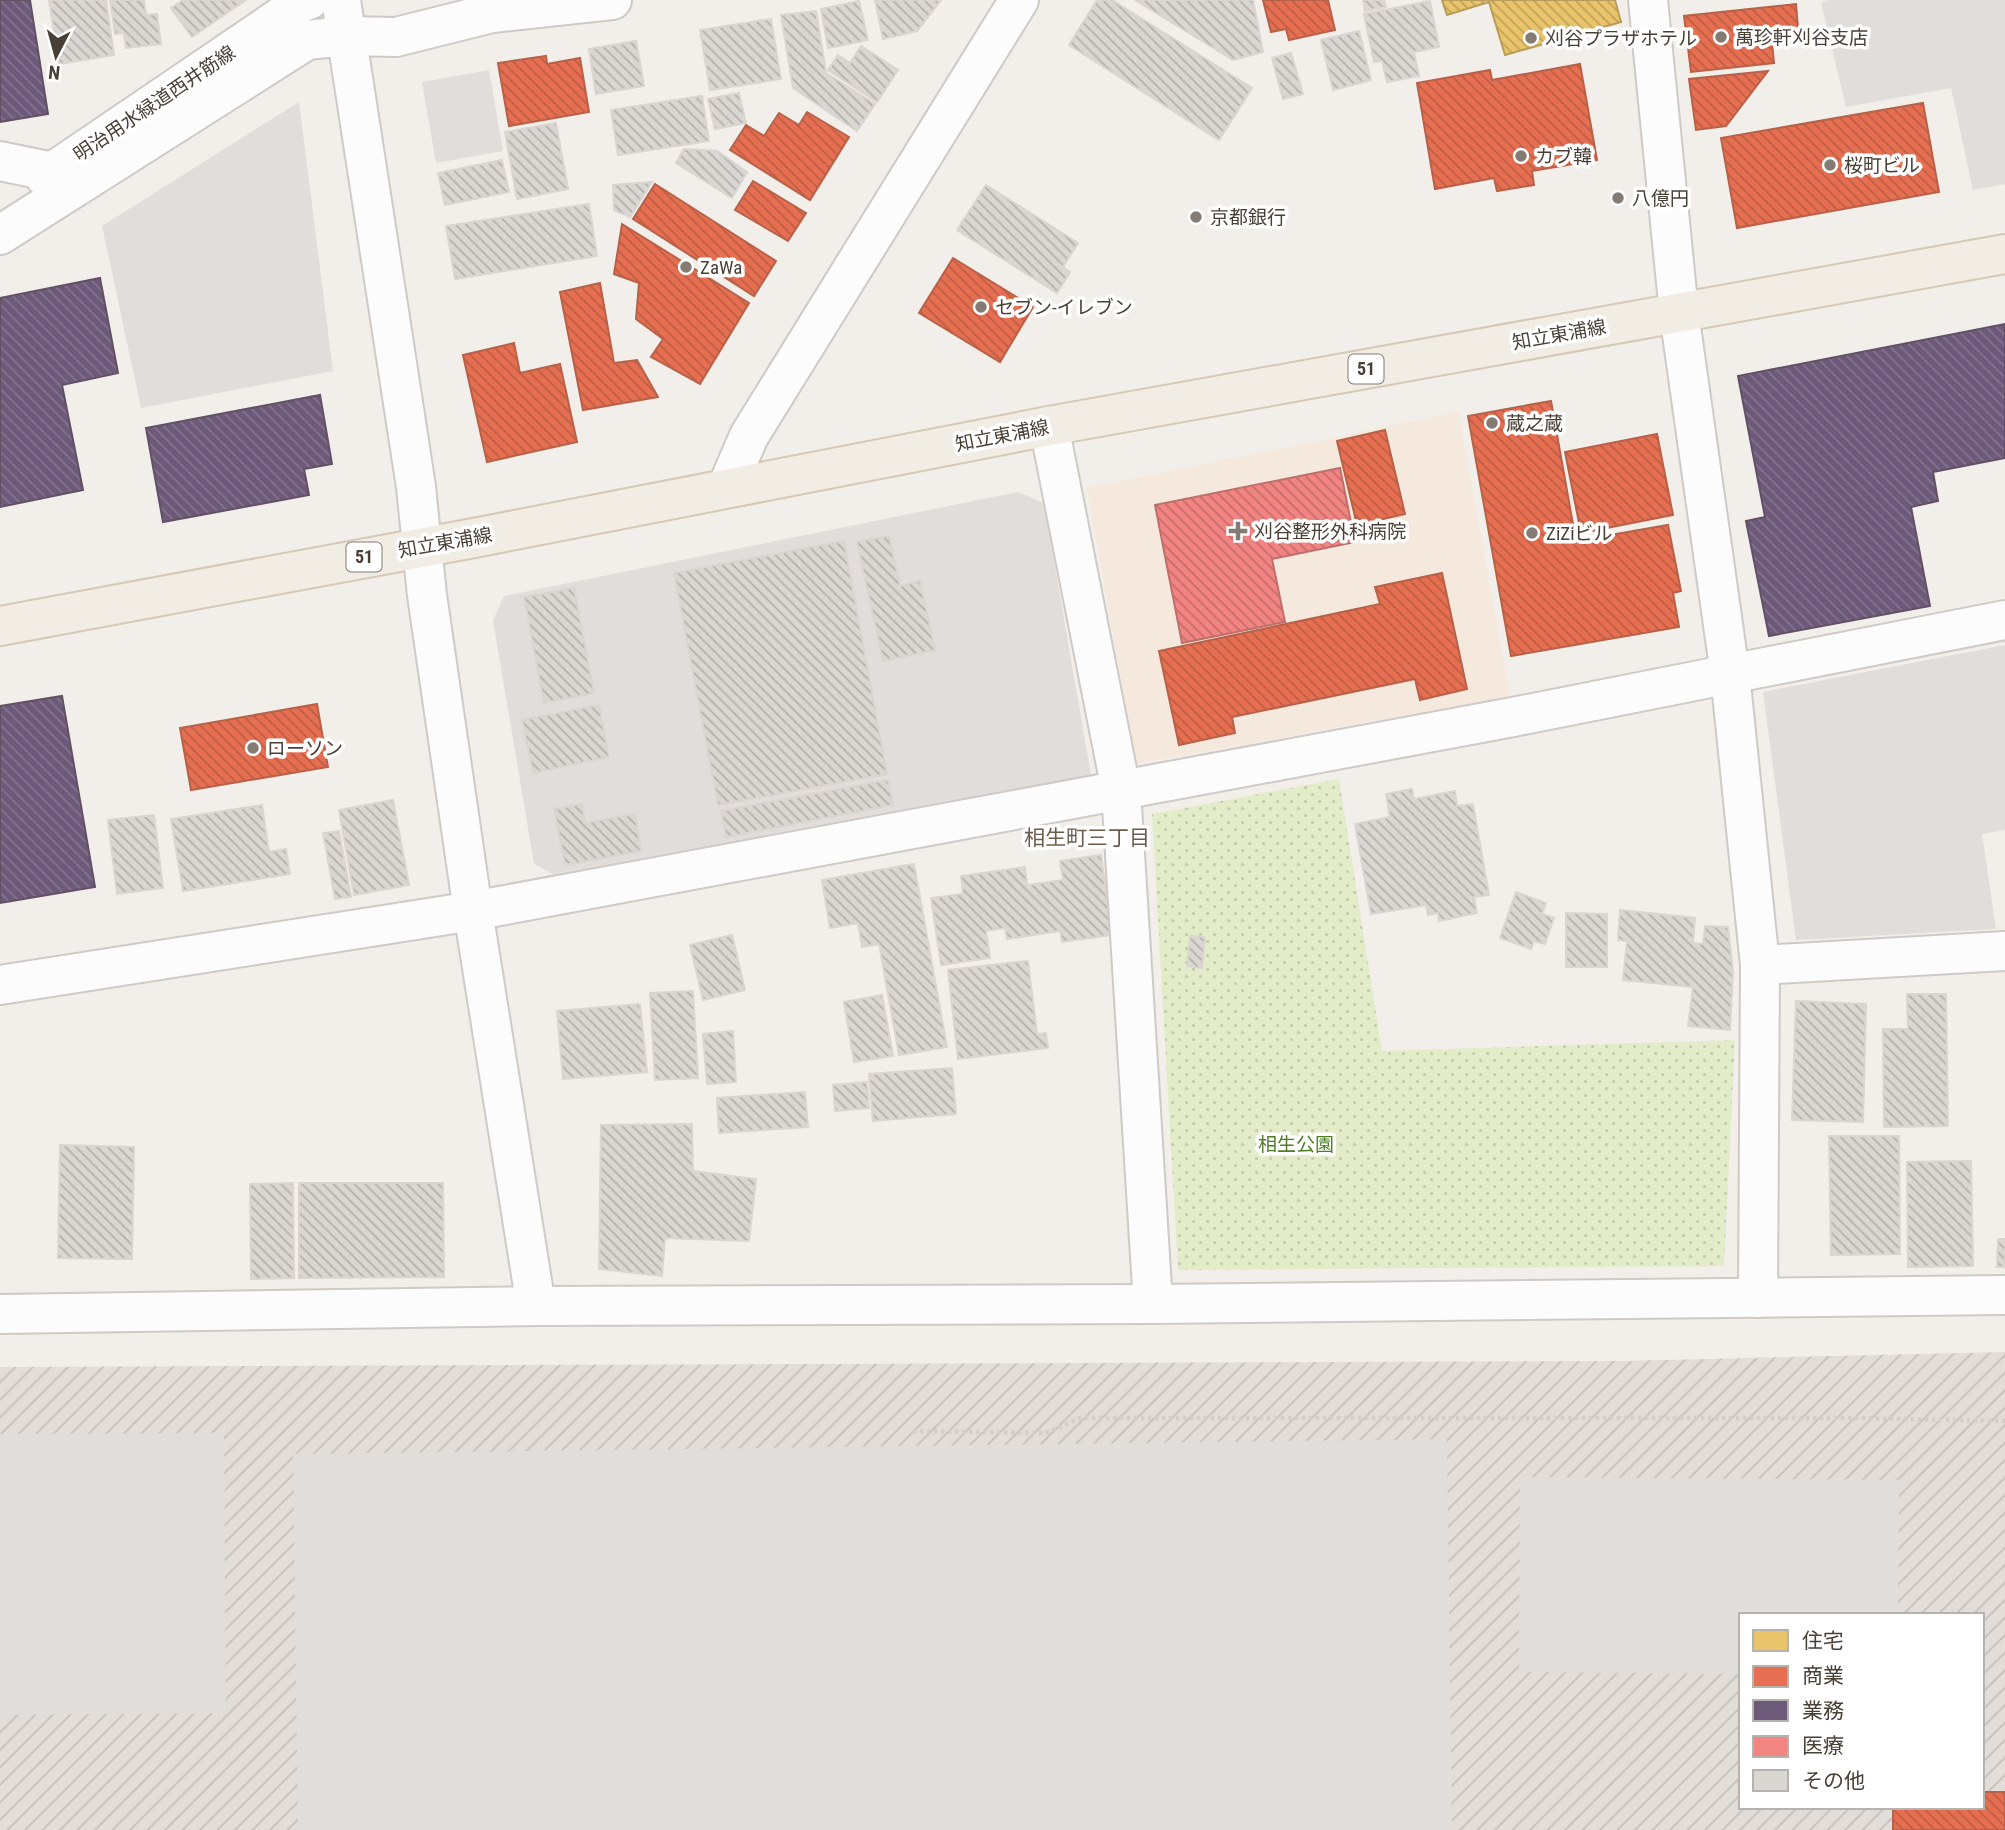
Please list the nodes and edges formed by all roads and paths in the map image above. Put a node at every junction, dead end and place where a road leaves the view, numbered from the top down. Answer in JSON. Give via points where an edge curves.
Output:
{"nodes":[{"id":1,"x":309,"y":0,"type":"edge"},
{"id":2,"x":611,"y":0,"type":"edge"},
{"id":3,"x":1019,"y":0,"type":"edge"},
{"id":4,"x":1648,"y":0,"type":"edge"},
{"id":5,"x":344,"y":18,"type":"edge"},
{"id":6,"x":0,"y":161,"type":"edge"},
{"id":7,"x":71,"y":176,"type":"junction"},
{"id":8,"x":0,"y":209,"type":"edge"},
{"id":9,"x":0,"y":235,"type":"edge"},
{"id":10,"x":2005,"y":254,"type":"edge"},
{"id":11,"x":1679,"y":313,"type":"junction"},
{"id":12,"x":1049,"y":426,"type":"junction"},
{"id":13,"x":727,"y":487,"type":"junction"},
{"id":14,"x":421,"y":546,"type":"junction"},
{"id":15,"x":2005,"y":620,"type":"edge"},
{"id":16,"x":0,"y":626,"type":"edge"},
{"id":17,"x":1730,"y":674,"type":"junction"},
{"id":18,"x":1121,"y":790,"type":"junction"},
{"id":19,"x":473,"y":911,"type":"junction"},
{"id":20,"x":2005,"y":951,"type":"edge"},
{"id":21,"x":1760,"y":965,"type":"junction"},
{"id":22,"x":0,"y":985,"type":"edge"},
{"id":23,"x":2005,"y":1295,"type":"edge"},
{"id":24,"x":1758,"y":1298,"type":"junction"},
{"id":25,"x":1153,"y":1304,"type":"junction"},
{"id":26,"x":536,"y":1306,"type":"junction"},
{"id":27,"x":0,"y":1314,"type":"edge"},
{"id":28,"x":2005,"y":1422,"type":"edge"},
{"id":29,"x":913,"y":1431,"type":"dead end"}],
"edges":[{"from":1,"to":7,"type":"street","name":"明治用水緑道西井筋線"},
{"from":2,"to":5,"type":"street","via":[[492,13],[396,37]]},
{"from":3,"to":13,"type":"street","via":[[749,436]]},
{"from":4,"to":11,"type":"street"},
{"from":5,"to":7,"type":"street"},
{"from":5,"to":14,"type":"street","via":[[416,487]]},
{"from":6,"to":7,"type":"street"},
{"from":7,"to":8,"type":"street","name":"明治用水緑道西井筋線"},
{"from":7,"to":9,"type":"street"},
{"from":10,"to":11,"type":"main road","name":"知立東浦線","number":"51"},
{"from":11,"to":12,"type":"main road","name":"知立東浦線","number":"51"},
{"from":11,"to":17,"type":"street"},
{"from":12,"to":13,"type":"main road","name":"知立東浦線","number":"51"},
{"from":12,"to":18,"type":"street"},
{"from":13,"to":14,"type":"main road","name":"知立東浦線","number":"51"},
{"from":14,"to":16,"type":"main road","name":"知立東浦線","number":"51"},
{"from":14,"to":19,"type":"street"},
{"from":15,"to":17,"type":"street"},
{"from":17,"to":18,"type":"street"},
{"from":17,"to":21,"type":"street"},
{"from":18,"to":19,"type":"street"},
{"from":18,"to":25,"type":"street"},
{"from":19,"to":22,"type":"street"},
{"from":19,"to":26,"type":"street"},
{"from":20,"to":21,"type":"street"},
{"from":21,"to":24,"type":"street"},
{"from":23,"to":24,"type":"street"},
{"from":24,"to":25,"type":"street"},
{"from":25,"to":26,"type":"street"},
{"from":26,"to":27,"type":"street"},
{"from":28,"to":29,"type":"path","via":[[1080,1419],[1046,1433]]}]}
